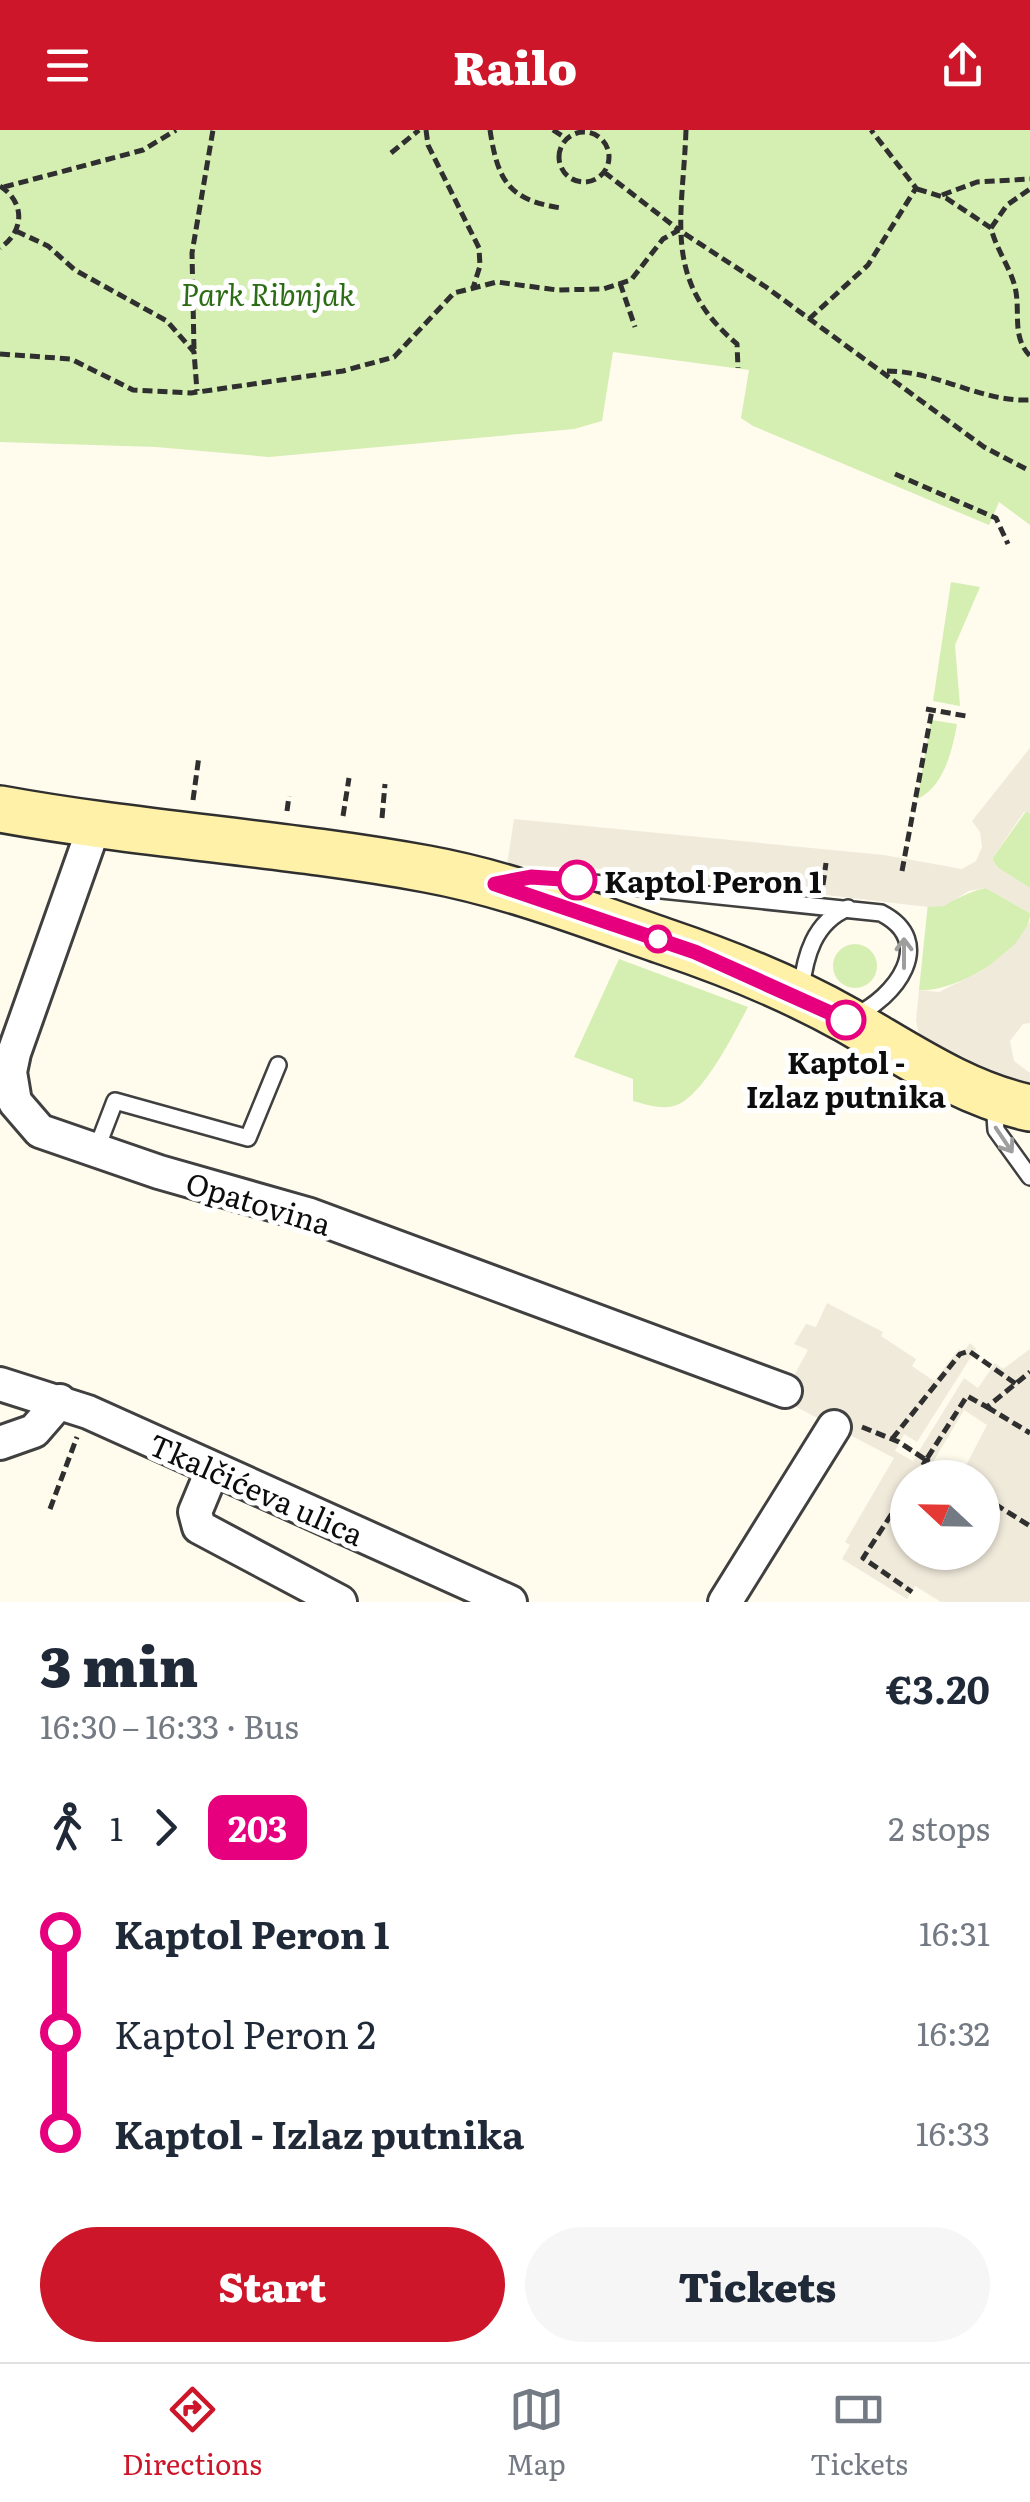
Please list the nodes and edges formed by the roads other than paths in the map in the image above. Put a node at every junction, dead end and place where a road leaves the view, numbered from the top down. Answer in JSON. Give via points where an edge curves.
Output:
{"nodes":[{"id":1,"x":0,"y":809,"type":"edge"},
{"id":2,"x":94,"y":826,"type":"junction"},
{"id":3,"x":495,"y":884,"type":"junction"},
{"id":4,"x":848,"y":908,"type":"junction"},
{"id":5,"x":801,"y":996,"type":"junction"},
{"id":6,"x":846,"y":1020,"type":"junction"},
{"id":7,"x":278,"y":1065,"type":"dead end"},
{"id":8,"x":1013,"y":1104,"type":"edge"},
{"id":9,"x":96,"y":1153,"type":"junction"},
{"id":10,"x":1030,"y":1176,"type":"edge"},
{"id":11,"x":0,"y":1384,"type":"edge"},
{"id":12,"x":785,"y":1391,"type":"dead end"},
{"id":13,"x":74,"y":1406,"type":"junction"},
{"id":14,"x":834,"y":1427,"type":"dead end"},
{"id":15,"x":0,"y":1443,"type":"edge"},
{"id":16,"x":212,"y":1471,"type":"junction"},
{"id":17,"x":340,"y":1602,"type":"edge"},
{"id":18,"x":510,"y":1602,"type":"edge"},
{"id":19,"x":726,"y":1602,"type":"edge"}],
"edges":[{"from":1,"to":2,"type":"street"},
{"from":2,"to":3,"type":"street","via":[[377,860]]},
{"from":2,"to":9,"type":"street","name":"Opatovina","via":[[19,1035],[11,1086],[24,1118],[40,1131]]},
{"from":3,"to":4,"type":"lane","via":[[531,877]]},
{"from":3,"to":5,"type":"street"},
{"from":4,"to":5,"type":"lane","via":[[827,920],[814,939]]},
{"from":6,"to":4,"type":"lane","one_way":true,"via":[[892,992],[908,956],[893,919]]},
{"from":5,"to":6,"type":"street"},
{"from":6,"to":8,"type":"street","via":[[934,1071]]},
{"from":7,"to":9,"type":"lane","via":[[248,1138],[115,1101]]},
{"from":8,"to":10,"type":"lane","one_way":true,"via":[[992,1122]]},
{"from":9,"to":12,"type":"street","name":"Opatovina","via":[[310,1214]]},
{"from":11,"to":13,"type":"street","name":"Tkalčićeva ulica"},
{"from":13,"to":15,"type":"street"},
{"from":13,"to":16,"type":"street","name":"Tkalčićeva ulica"},
{"from":14,"to":19,"type":"street"},
{"from":16,"to":17,"type":"street","via":[[195,1512],[199,1527]]},
{"from":16,"to":18,"type":"street","name":"Tkalčićeva ulica"}]}
